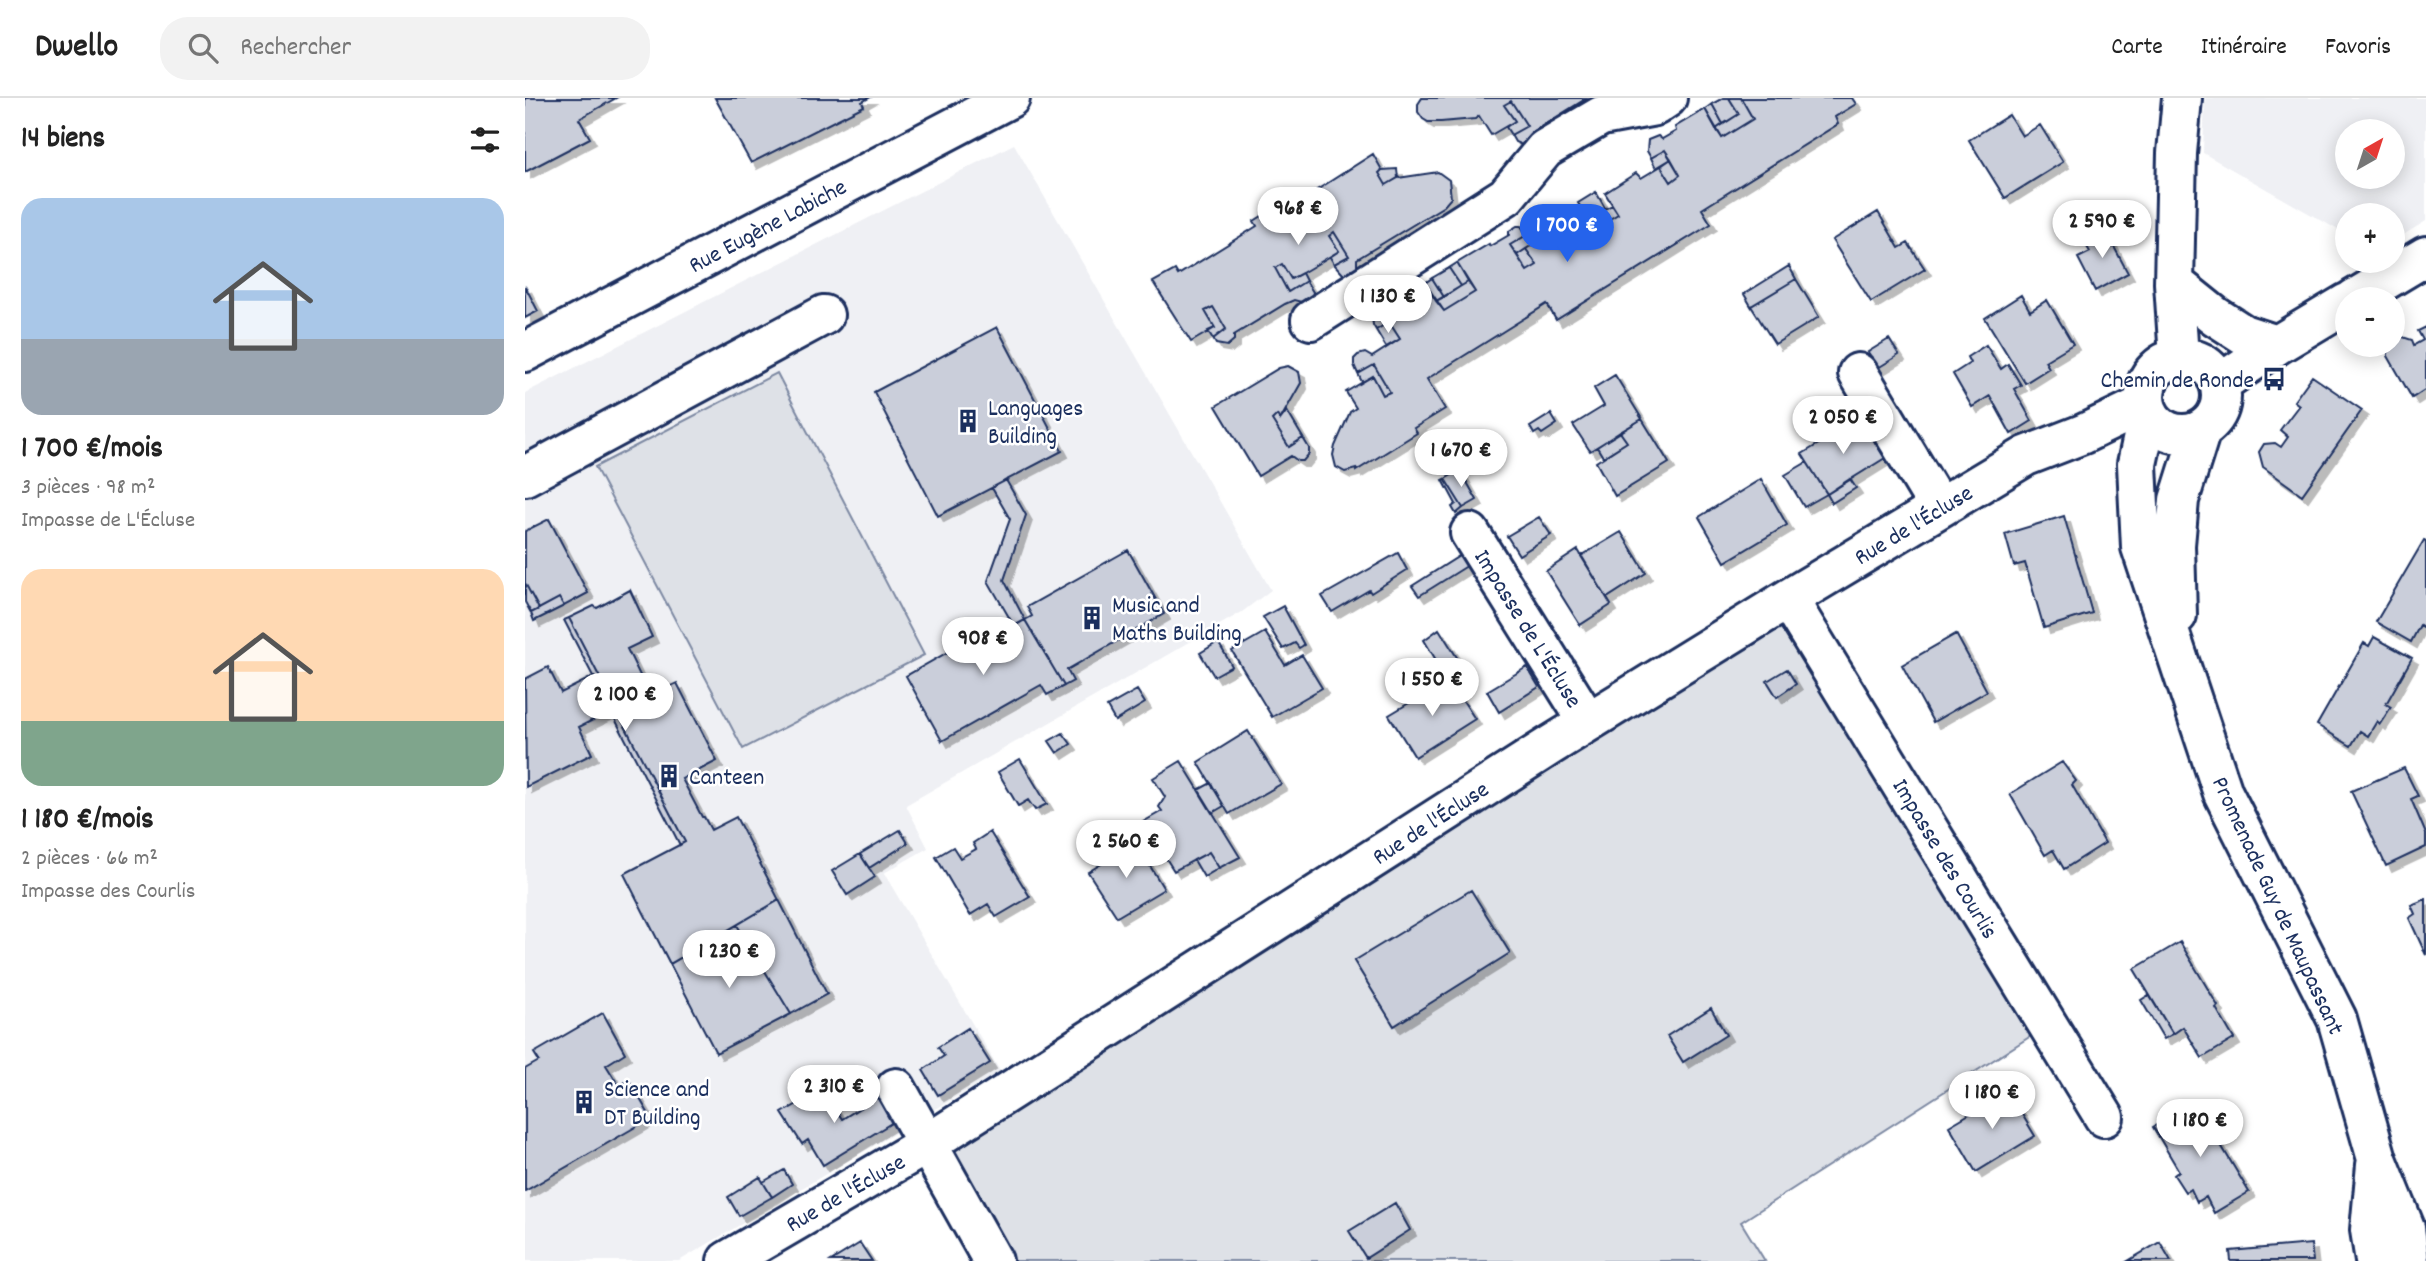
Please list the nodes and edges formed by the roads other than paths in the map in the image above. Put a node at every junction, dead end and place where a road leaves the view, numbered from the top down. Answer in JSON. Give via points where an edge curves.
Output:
{"nodes":[{"id":1,"x":1010,"y":98,"type":"edge"},
{"id":2,"x":1667,"y":98,"type":"edge"},
{"id":3,"x":2182,"y":98,"type":"edge"},
{"id":4,"x":2426,"y":256,"type":"edge"},
{"id":5,"x":2173,"y":283,"type":"junction"},
{"id":6,"x":2374,"y":287,"type":"edge"},
{"id":7,"x":2335,"y":310,"type":"edge"},
{"id":8,"x":824,"y":316,"type":"dead end"},
{"id":9,"x":1311,"y":320,"type":"dead end"},
{"id":10,"x":2277,"y":345,"type":"junction"},
{"id":11,"x":525,"y":352,"type":"edge"},
{"id":12,"x":2179,"y":358,"type":"junction"},
{"id":13,"x":1858,"y":373,"type":"dead end"},
{"id":14,"x":2219,"y":384,"type":"junction"},
{"id":15,"x":2146,"y":409,"type":"junction"},
{"id":16,"x":2201,"y":430,"type":"junction"},
{"id":17,"x":525,"y":476,"type":"edge"},
{"id":18,"x":1939,"y":508,"type":"junction"},
{"id":19,"x":1470,"y":533,"type":"dead end"},
{"id":20,"x":1788,"y":599,"type":"junction"},
{"id":21,"x":2178,"y":652,"type":"junction"},
{"id":22,"x":1588,"y":722,"type":"junction"},
{"id":23,"x":896,"y":1088,"type":"dead end"},
{"id":24,"x":2104,"y":1117,"type":"dead end"},
{"id":25,"x":927,"y":1144,"type":"junction"},
{"id":26,"x":2377,"y":1159,"type":"junction"},
{"id":27,"x":727,"y":1261,"type":"edge"},
{"id":28,"x":993,"y":1261,"type":"edge"},
{"id":29,"x":2375,"y":1261,"type":"edge"},
{"id":30,"x":2409,"y":1261,"type":"edge"}],
"edges":[{"from":1,"to":11,"type":"street","name":"Rue Eugène Labiche"},
{"from":2,"to":9,"type":"street","via":[[1655,106],[1601,116],[1545,149],[1506,196]]},
{"from":3,"to":5,"type":"street"},
{"from":4,"to":6,"type":"street"},
{"from":5,"to":10,"type":"street","via":[[2243,334]]},
{"from":5,"to":12,"type":"street"},
{"from":7,"to":10,"type":"street"},
{"from":8,"to":17,"type":"street"},
{"from":10,"to":14,"type":"street"},
{"from":12,"to":14,"type":"street","via":[[2199,361],[2215,374]]},
{"from":12,"to":15,"type":"street","via":[[2166,361],[2148,379]]},
{"from":13,"to":18,"type":"street"},
{"from":14,"to":16,"type":"street","via":[[2220,405]]},
{"from":15,"to":16,"type":"street","via":[[2165,430],[2176,434]]},
{"from":15,"to":18,"type":"street","name":"Rue de l'Écluse","via":[[2026,456]]},
{"from":15,"to":21,"type":"street","name":"Promenade Guy de Maupassant","via":[[2137,464],[2141,547]]},
{"from":16,"to":21,"type":"street","name":"Promenade Guy de Maupassant","via":[[2179,500],[2175,545]]},
{"from":18,"to":20,"type":"street","name":"Rue de l'Écluse"},
{"from":19,"to":22,"type":"street","name":"Impasse de L'Écluse"},
{"from":20,"to":22,"type":"street","name":"Rue de l'Écluse"},
{"from":20,"to":24,"type":"street","name":"Impasse des Courlis"},
{"from":21,"to":26,"type":"street","name":"Promenade Guy de Maupassant","via":[[2223,793],[2337,1020]]},
{"from":22,"to":25,"type":"street","name":"Rue de l'Écluse"},
{"from":23,"to":25,"type":"street"},
{"from":25,"to":27,"type":"street","name":"Rue de l'Écluse"},
{"from":25,"to":28,"type":"street"},
{"from":26,"to":29,"type":"street","name":"Promenade Guy de Maupassant","via":[[2370,1230]]},
{"from":26,"to":30,"type":"street","name":"Promenade Guy de Maupassant","via":[[2405,1228]]}]}
